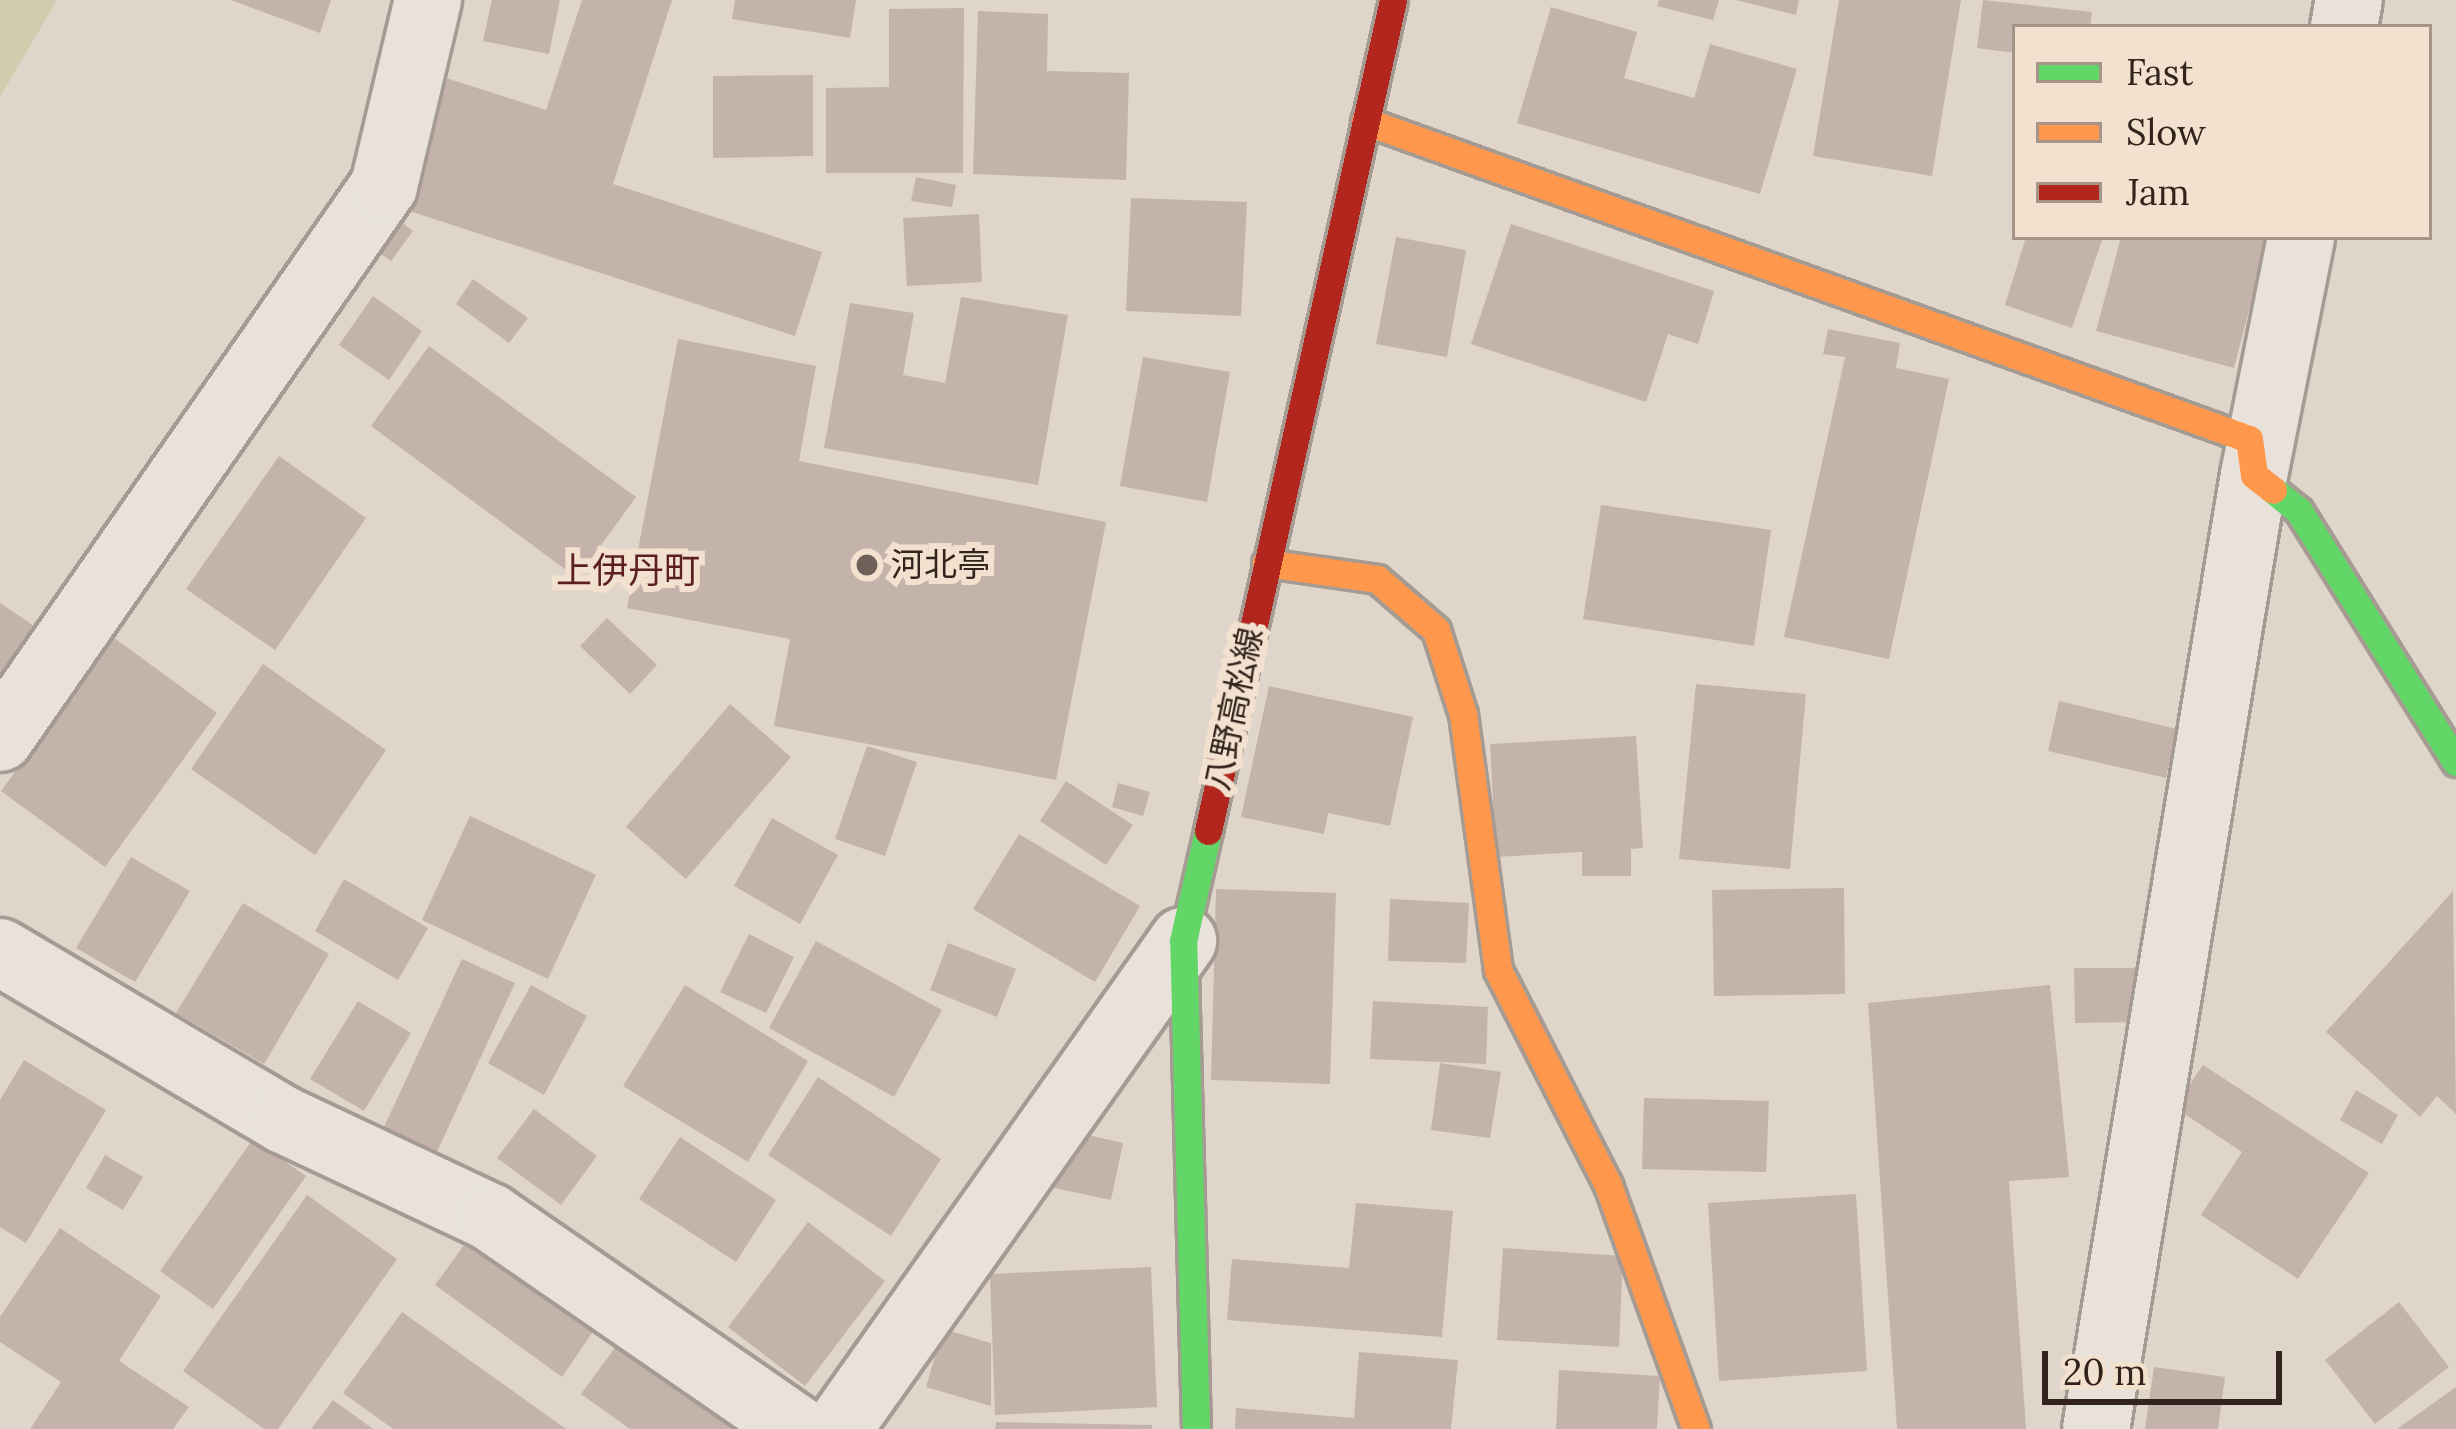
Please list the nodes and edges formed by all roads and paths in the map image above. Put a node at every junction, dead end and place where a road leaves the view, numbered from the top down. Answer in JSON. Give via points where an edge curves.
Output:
{"nodes":[{"id":1,"x":428,"y":0,"type":"edge"},
{"id":2,"x":1393,"y":0,"type":"edge"},
{"id":3,"x":1365,"y":121,"type":"junction"},
{"id":4,"x":2301,"y":240,"type":"edge"},
{"id":5,"x":2254,"y":475,"type":"junction"},
{"id":6,"x":1266,"y":563,"type":"junction"},
{"id":7,"x":0,"y":737,"type":"edge"},
{"id":8,"x":2456,"y":762,"type":"edge"},
{"id":9,"x":1183,"y":941,"type":"junction"},
{"id":10,"x":0,"y":952,"type":"edge"},
{"id":11,"x":797,"y":1429,"type":"edge"},
{"id":12,"x":838,"y":1429,"type":"edge"},
{"id":13,"x":1196,"y":1429,"type":"edge"},
{"id":14,"x":1696,"y":1429,"type":"edge"},
{"id":15,"x":2096,"y":1429,"type":"edge"}],
"edges":[{"from":1,"to":7,"type":"street","via":[[384,186]]},
{"from":2,"to":3,"type":"street","name":"八野高松線"},
{"from":3,"to":5,"type":"street","via":[[2249,439]]},
{"from":3,"to":6,"type":"street","name":"八野高松線"},
{"from":4,"to":5,"type":"street"},
{"from":5,"to":8,"type":"street","via":[[2299,511]]},
{"from":5,"to":15,"type":"street"},
{"from":6,"to":9,"type":"street","name":"八野高松線"},
{"from":6,"to":14,"type":"street","via":[[1377,579],[1436,630],[1463,714],[1498,970],[1608,1185]]},
{"from":9,"to":12,"type":"street"},
{"from":9,"to":13,"type":"street","name":"八野高松線"},
{"from":10,"to":11,"type":"street","via":[[284,1120],[490,1217]]}]}
